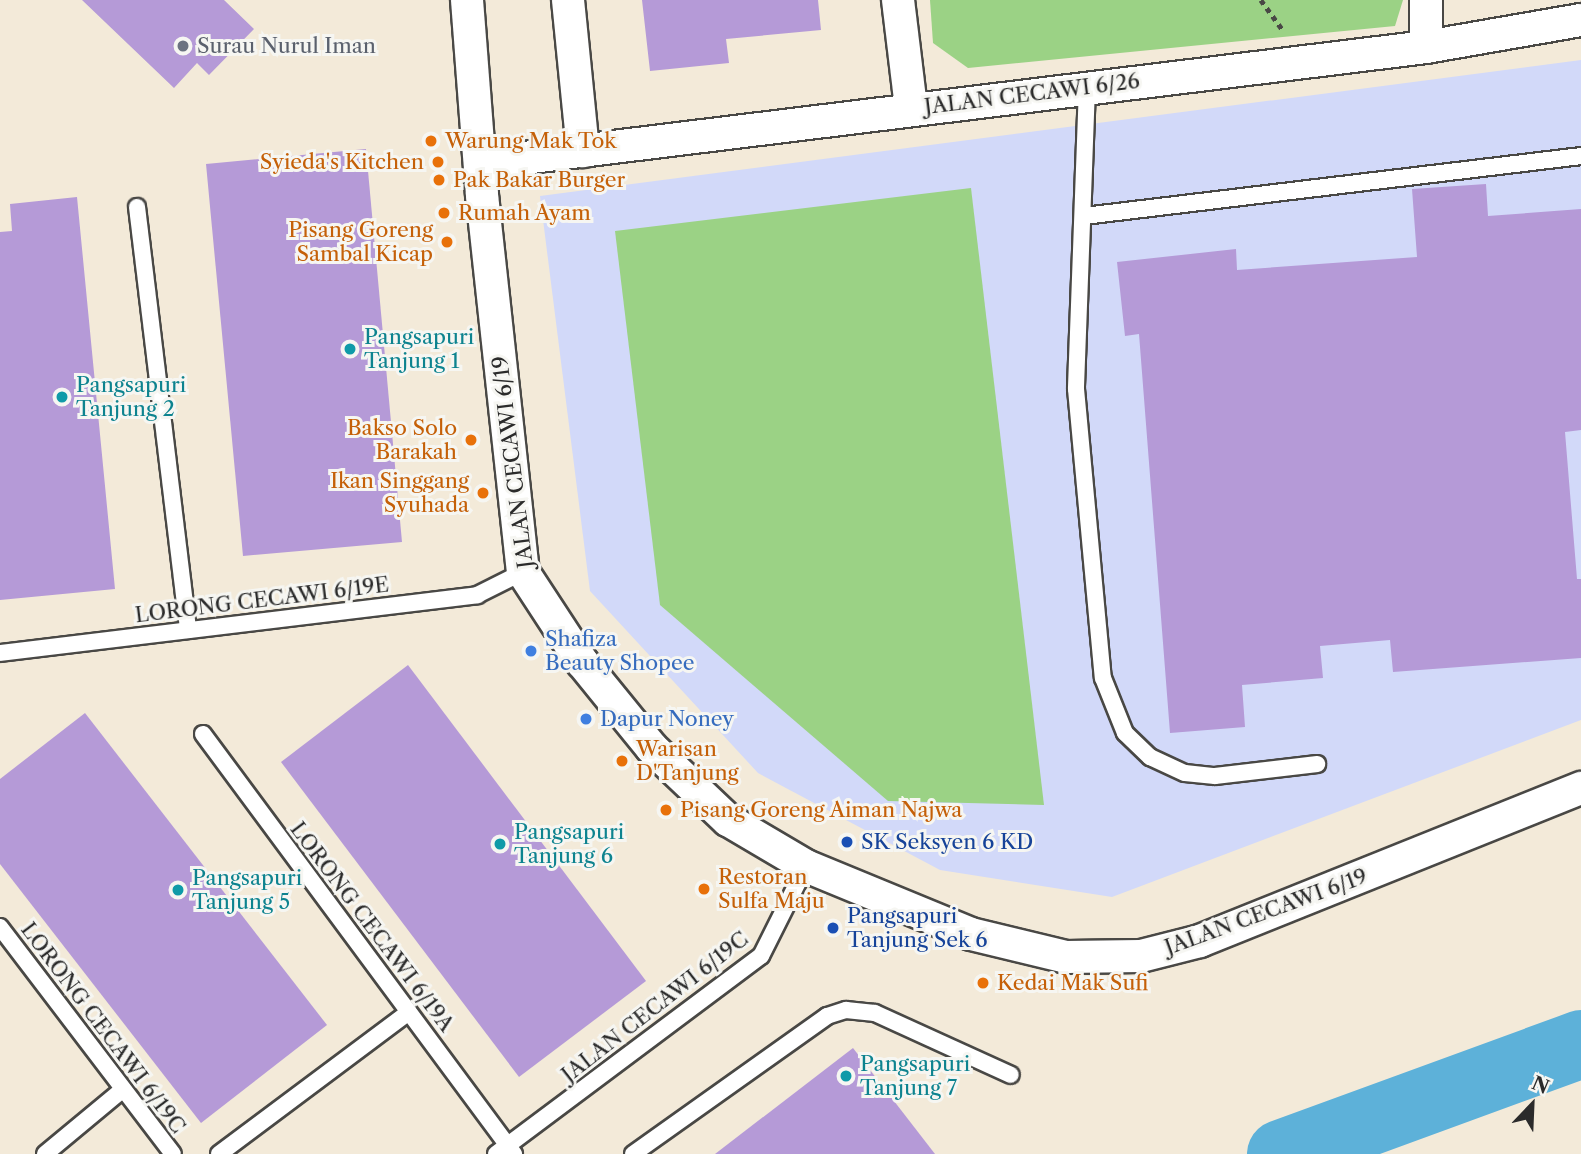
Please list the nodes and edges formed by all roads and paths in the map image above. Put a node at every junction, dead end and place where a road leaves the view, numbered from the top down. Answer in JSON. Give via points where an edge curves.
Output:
{"nodes":[{"id":1,"x":467,"y":0,"type":"edge"},
{"id":2,"x":568,"y":0,"type":"edge"},
{"id":3,"x":898,"y":0,"type":"edge"},
{"id":4,"x":1426,"y":0,"type":"edge"},
{"id":5,"x":1581,"y":20,"type":"edge"},
{"id":6,"x":1426,"y":47,"type":"junction"},
{"id":7,"x":1087,"y":88,"type":"junction"},
{"id":8,"x":911,"y":108,"type":"junction"},
{"id":9,"x":583,"y":151,"type":"junction"},
{"id":10,"x":1581,"y":156,"type":"edge"},
{"id":11,"x":483,"y":163,"type":"junction"},
{"id":12,"x":137,"y":207,"type":"dead end"},
{"id":13,"x":1084,"y":216,"type":"junction"},
{"id":14,"x":523,"y":572,"type":"junction"},
{"id":15,"x":188,"y":630,"type":"junction"},
{"id":16,"x":0,"y":653,"type":"edge"},
{"id":17,"x":203,"y":734,"type":"dead end"},
{"id":18,"x":1317,"y":764,"type":"dead end"},
{"id":19,"x":1581,"y":788,"type":"edge"},
{"id":20,"x":806,"y":866,"type":"junction"},
{"id":21,"x":0,"y":927,"type":"edge"},
{"id":22,"x":409,"y":1012,"type":"junction"},
{"id":23,"x":1011,"y":1074,"type":"dead end"},
{"id":24,"x":122,"y":1090,"type":"junction"},
{"id":25,"x":506,"y":1151,"type":"edge"},
{"id":26,"x":45,"y":1154,"type":"edge"},
{"id":27,"x":173,"y":1154,"type":"edge"},
{"id":28,"x":219,"y":1154,"type":"edge"},
{"id":29,"x":633,"y":1154,"type":"edge"}],
"edges":[{"from":1,"to":11,"type":"street","name":"JALAN CECAWI 6/19"},
{"from":2,"to":9,"type":"street"},
{"from":3,"to":8,"type":"street"},
{"from":4,"to":6,"type":"street"},
{"from":5,"to":6,"type":"street","name":"JALAN CECAWI 6/26"},
{"from":6,"to":7,"type":"street","name":"JALAN CECAWI 6/26"},
{"from":7,"to":8,"type":"street","name":"JALAN CECAWI 6/26"},
{"from":7,"to":13,"type":"lane"},
{"from":8,"to":9,"type":"street","name":"JALAN CECAWI 6/26"},
{"from":9,"to":11,"type":"street","name":"JALAN CECAWI 6/26"},
{"from":10,"to":13,"type":"lane"},
{"from":11,"to":14,"type":"street","name":"JALAN CECAWI 6/19","via":[[482,195]]},
{"from":12,"to":15,"type":"lane"},
{"from":13,"to":18,"type":"lane","via":[[1076,389],[1103,678],[1125,733],[1150,757],[1185,773],[1215,776]]},
{"from":14,"to":15,"type":"lane","name":"LORONG CECAWI 6/19E","via":[[477,595]]},
{"from":14,"to":20,"type":"street","name":"JALAN CECAWI 6/19","via":[[582,662],[652,748],[728,820]]},
{"from":15,"to":16,"type":"lane","name":"LORONG CECAWI 6/19E"},
{"from":17,"to":22,"type":"lane","name":"LORONG CECAWI 6/19A"},
{"from":19,"to":20,"type":"street","name":"JALAN CECAWI 6/19","via":[[1200,941],[1140,956],[1066,957],[971,934]]},
{"from":20,"to":25,"type":"lane","name":"JALAN CECAWI 6/19C","via":[[761,956]]},
{"from":21,"to":24,"type":"lane","name":"LORONG CECAWI 6/19C"},
{"from":22,"to":25,"type":"lane","name":"LORONG CECAWI 6/19A"},
{"from":22,"to":28,"type":"lane"},
{"from":23,"to":29,"type":"lane","via":[[875,1013],[846,1010],[827,1016]]},
{"from":24,"to":26,"type":"lane"},
{"from":24,"to":27,"type":"lane","name":"LORONG CECAWI 6/19C"}]}
